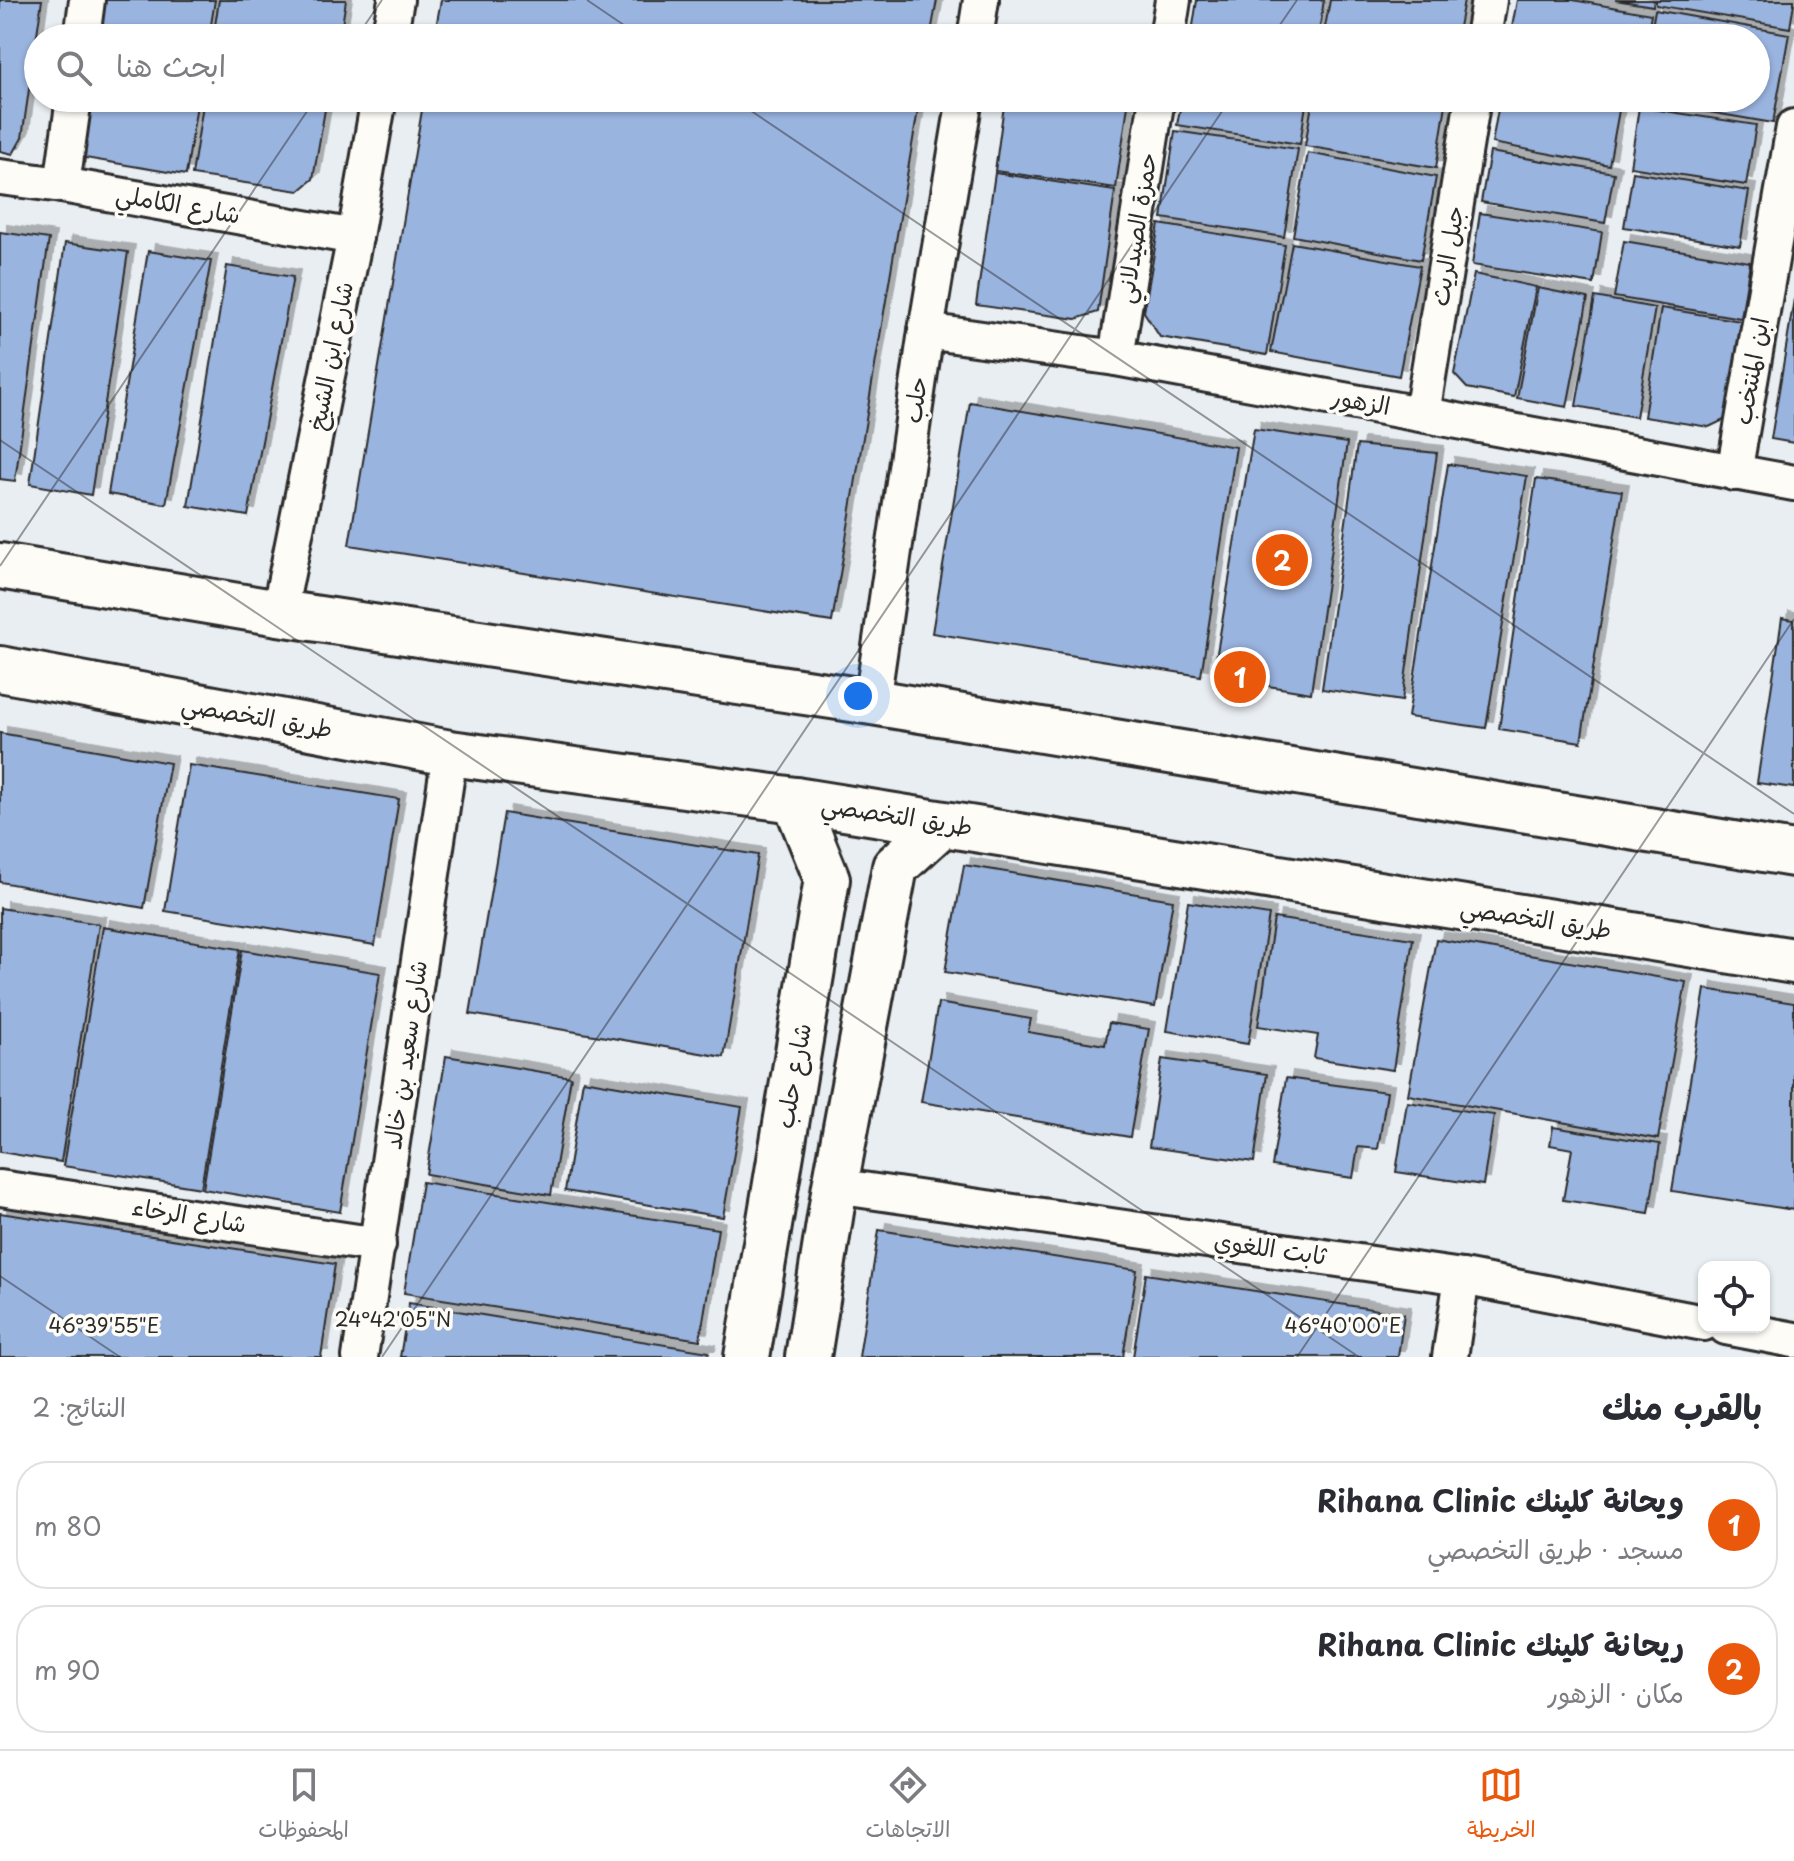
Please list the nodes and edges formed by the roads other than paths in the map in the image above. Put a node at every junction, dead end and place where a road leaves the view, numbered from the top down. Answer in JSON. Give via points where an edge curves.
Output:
{"nodes":[{"id":1,"x":87,"y":0,"type":"edge"},
{"id":2,"x":396,"y":0,"type":"edge"},
{"id":3,"x":981,"y":0,"type":"edge"},
{"id":4,"x":1173,"y":0,"type":"edge"},
{"id":5,"x":1489,"y":0,"type":"edge"},
{"id":6,"x":84,"y":24,"type":"edge"},
{"id":7,"x":392,"y":24,"type":"edge"},
{"id":8,"x":977,"y":24,"type":"edge"},
{"id":9,"x":1169,"y":24,"type":"edge"},
{"id":10,"x":1485,"y":24,"type":"edge"},
{"id":11,"x":72,"y":112,"type":"edge"},
{"id":12,"x":377,"y":112,"type":"edge"},
{"id":13,"x":963,"y":112,"type":"edge"},
{"id":14,"x":1155,"y":112,"type":"edge"},
{"id":15,"x":1471,"y":112,"type":"edge"},
{"id":16,"x":1794,"y":127,"type":"edge"},
{"id":17,"x":0,"y":177,"type":"edge"},
{"id":18,"x":62,"y":185,"type":"junction"},
{"id":19,"x":355,"y":237,"type":"junction"},
{"id":20,"x":926,"y":331,"type":"junction"},
{"id":21,"x":1116,"y":358,"type":"junction"},
{"id":22,"x":1422,"y":414,"type":"junction"},
{"id":23,"x":1734,"y":473,"type":"junction"},
{"id":24,"x":1794,"y":483,"type":"edge"},
{"id":25,"x":0,"y":566,"type":"edge"},
{"id":26,"x":279,"y":613,"type":"junction"},
{"id":27,"x":0,"y":669,"type":"edge"},
{"id":28,"x":872,"y":702,"type":"junction"},
{"id":29,"x":450,"y":753,"type":"junction"},
{"id":30,"x":795,"y":800,"type":"junction"},
{"id":31,"x":942,"y":824,"type":"junction"},
{"id":32,"x":1794,"y":854,"type":"edge"},
{"id":33,"x":1794,"y":961,"type":"edge"},
{"id":34,"x":809,"y":987,"type":"junction"},
{"id":35,"x":870,"y":996,"type":"junction"},
{"id":36,"x":835,"y":1186,"type":"junction"},
{"id":37,"x":0,"y":1188,"type":"edge"},
{"id":38,"x":378,"y":1245,"type":"junction"},
{"id":39,"x":1462,"y":1277,"type":"junction"},
{"id":40,"x":1698,"y":1322,"type":"edge"},
{"id":41,"x":1757,"y":1333,"type":"edge"},
{"id":42,"x":1794,"y":1340,"type":"edge"},
{"id":43,"x":360,"y":1357,"type":"edge"},
{"id":44,"x":747,"y":1357,"type":"edge"},
{"id":45,"x":808,"y":1357,"type":"edge"},
{"id":46,"x":1450,"y":1357,"type":"edge"}],
"edges":[{"from":1,"to":6,"type":"street"},
{"from":2,"to":7,"type":"street"},
{"from":3,"to":8,"type":"street"},
{"from":4,"to":9,"type":"street"},
{"from":5,"to":10,"type":"street"},
{"from":11,"to":18,"type":"street"},
{"from":12,"to":19,"type":"street","name":"شارع ابن الشيخ"},
{"from":13,"to":20,"type":"street","name":"حلب"},
{"from":14,"to":21,"type":"street","name":"حمزة الصيدلاني"},
{"from":15,"to":22,"type":"street","name":"جبل الريث"},
{"from":16,"to":23,"type":"street","name":"ابن المنتخب"},
{"from":17,"to":18,"type":"street","name":"شارع الكاملي"},
{"from":18,"to":19,"type":"street","name":"شارع الكاملي"},
{"from":19,"to":26,"type":"street","name":"شارع ابن الشيخ"},
{"from":20,"to":21,"type":"street","name":"الزهور"},
{"from":20,"to":28,"type":"street","name":"حلب"},
{"from":21,"to":22,"type":"street","name":"الزهور"},
{"from":22,"to":23,"type":"street","name":"الزهور"},
{"from":23,"to":24,"type":"street","name":"الزهور"},
{"from":25,"to":26,"type":"main road"},
{"from":26,"to":28,"type":"main road"},
{"from":27,"to":29,"type":"main road","name":"طريق التخصصي"},
{"from":28,"to":32,"type":"main road"},
{"from":29,"to":30,"type":"main road","name":"طريق التخصصي"},
{"from":29,"to":38,"type":"street","name":"شارع سعيد بن خالد"},
{"from":30,"to":31,"type":"main road","name":"طريق التخصصي"},
{"from":30,"to":34,"type":"main road","name":"شارع حلب","via":[[827,879]]},
{"from":31,"to":33,"type":"main road","name":"طريق التخصصي"},
{"from":31,"to":35,"type":"main road","via":[[895,867]]},
{"from":34,"to":35,"type":"main road","via":[[826,927],[849,920],[863,929]]},
{"from":34,"to":44,"type":"main road","name":"شارع حلب"},
{"from":35,"to":36,"type":"main road"},
{"from":36,"to":39,"type":"street","name":"ثابت اللغوي"},
{"from":36,"to":45,"type":"main road"},
{"from":37,"to":38,"type":"street","name":"شارع الرخاء"},
{"from":38,"to":43,"type":"street","name":"شارع سعيد بن خالد"},
{"from":39,"to":40,"type":"street","name":"ثابت اللغوي"},
{"from":39,"to":46,"type":"street"},
{"from":41,"to":42,"type":"street"}]}
